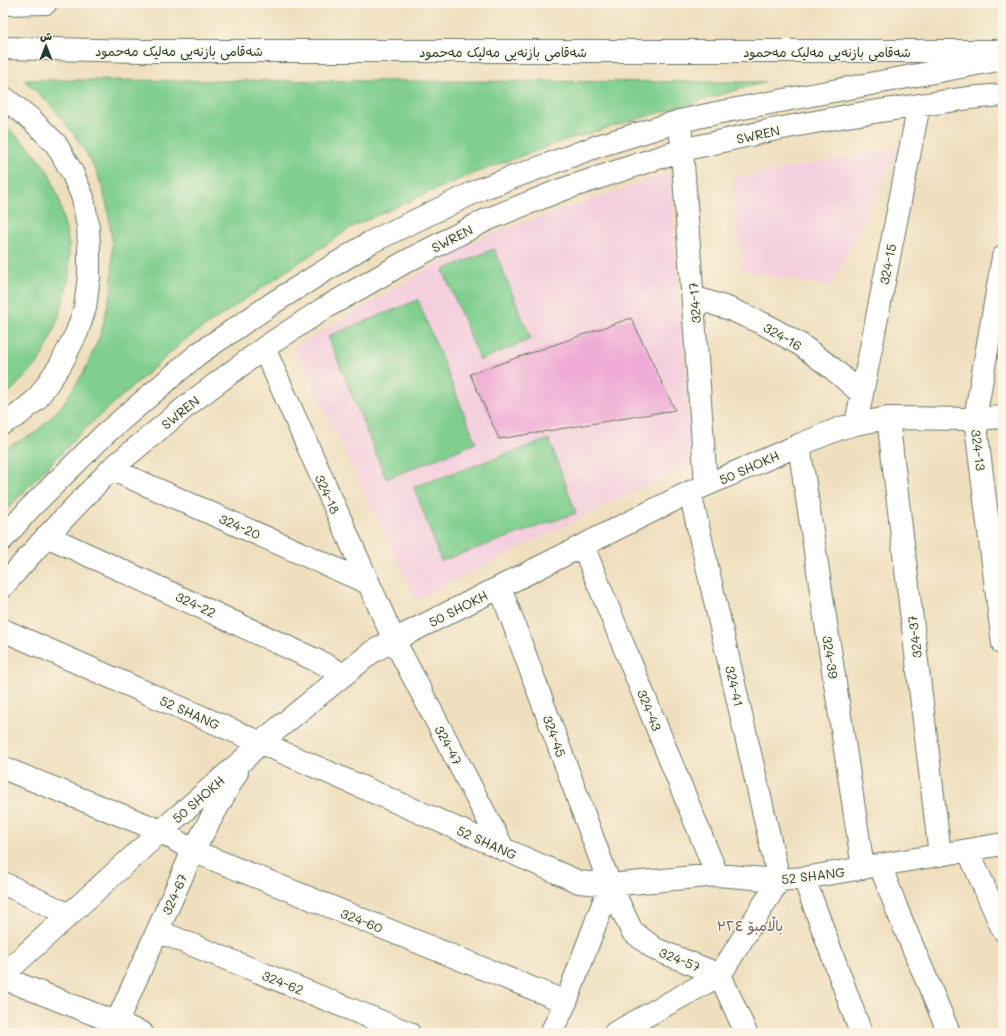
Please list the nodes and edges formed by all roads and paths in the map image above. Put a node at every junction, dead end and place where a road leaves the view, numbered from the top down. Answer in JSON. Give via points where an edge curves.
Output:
{"nodes":[{"id":1,"x":46,"y":3,"type":"edge"},
{"id":2,"x":3,"y":4,"type":"edge"},
{"id":3,"x":3,"y":48,"type":"edge"},
{"id":4,"x":1003,"y":50,"type":"edge"},
{"id":5,"x":1003,"y":59,"type":"edge"},
{"id":6,"x":1003,"y":95,"type":"edge"},
{"id":7,"x":3,"y":97,"type":"edge"},
{"id":8,"x":919,"y":105,"type":"junction"},
{"id":9,"x":680,"y":121,"type":"junction"},
{"id":10,"x":682,"y":150,"type":"junction"},
{"id":11,"x":1003,"y":257,"type":"edge"},
{"id":12,"x":693,"y":297,"type":"junction"},
{"id":13,"x":264,"y":348,"type":"junction"},
{"id":14,"x":862,"y":394,"type":"junction"},
{"id":15,"x":1003,"y":417,"type":"edge"},
{"id":16,"x":888,"y":418,"type":"junction"},
{"id":17,"x":975,"y":419,"type":"junction"},
{"id":18,"x":3,"y":423,"type":"edge"},
{"id":19,"x":856,"y":424,"type":"junction"},
{"id":20,"x":799,"y":445,"type":"junction"},
{"id":21,"x":111,"y":469,"type":"junction"},
{"id":22,"x":698,"y":489,"type":"junction"},
{"id":23,"x":47,"y":536,"type":"junction"},
{"id":24,"x":3,"y":539,"type":"edge"},
{"id":25,"x":583,"y":546,"type":"junction"},
{"id":26,"x":368,"y":584,"type":"junction"},
{"id":27,"x":3,"y":586,"type":"edge"},
{"id":28,"x":500,"y":587,"type":"junction"},
{"id":29,"x":3,"y":630,"type":"edge"},
{"id":30,"x":394,"y":640,"type":"junction"},
{"id":31,"x":1003,"y":644,"type":"edge"},
{"id":32,"x":344,"y":675,"type":"junction"},
{"id":33,"x":260,"y":743,"type":"junction"},
{"id":34,"x":244,"y":759,"type":"junction"},
{"id":35,"x":3,"y":768,"type":"edge"},
{"id":36,"x":161,"y":831,"type":"junction"},
{"id":37,"x":1003,"y":844,"type":"edge"},
{"id":38,"x":504,"y":850,"type":"junction"},
{"id":39,"x":968,"y":850,"type":"junction"},
{"id":40,"x":193,"y":851,"type":"junction"},
{"id":41,"x":940,"y":855,"type":"junction"},
{"id":42,"x":872,"y":867,"type":"junction"},
{"id":43,"x":717,"y":874,"type":"junction"},
{"id":44,"x":804,"y":878,"type":"junction"},
{"id":45,"x":779,"y":880,"type":"junction"},
{"id":46,"x":3,"y":883,"type":"edge"},
{"id":47,"x":610,"y":885,"type":"junction"},
{"id":48,"x":69,"y":915,"type":"junction"},
{"id":49,"x":1003,"y":930,"type":"edge"},
{"id":50,"x":158,"y":931,"type":"junction"},
{"id":51,"x":720,"y":974,"type":"junction"},
{"id":52,"x":3,"y":975,"type":"edge"},
{"id":53,"x":3,"y":978,"type":"edge"},
{"id":54,"x":566,"y":1002,"type":"junction"},
{"id":55,"x":114,"y":1028,"type":"edge"},
{"id":56,"x":142,"y":1033,"type":"edge"},
{"id":57,"x":409,"y":1033,"type":"edge"},
{"id":58,"x":551,"y":1033,"type":"edge"},
{"id":59,"x":615,"y":1033,"type":"edge"},
{"id":60,"x":746,"y":1033,"type":"edge"},
{"id":61,"x":861,"y":1033,"type":"edge"},
{"id":62,"x":949,"y":1033,"type":"edge"}],
"edges":[{"from":1,"to":2,"type":"main road"},
{"from":3,"to":4,"type":"main road","name":"شەقامی بازنەیی مەلیک مەحمود","via":[[150,51]]},
{"from":5,"to":9,"type":"main road"},
{"from":6,"to":8,"type":"main road","name":"SWREN"},
{"from":7,"to":18,"type":"main road","via":[[31,119],[56,144],[83,198],[90,248],[90,276],[85,308],[62,364],[37,399],[18,415]]},
{"from":8,"to":10,"type":"main road","name":"SWREN","via":[[772,130]]},
{"from":8,"to":14,"type":"main road","name":"324-15"},
{"from":9,"to":10,"type":"main road","name":"324-17"},
{"from":9,"to":24,"type":"main road","via":[[598,146],[481,189],[371,242],[198,354],[105,434],[30,508]]},
{"from":10,"to":12,"type":"main road","name":"324-17"},
{"from":10,"to":13,"type":"main road","name":"SWREN","via":[[561,190],[486,220],[323,309]]},
{"from":11,"to":17,"type":"main road","name":"324-13"},
{"from":12,"to":14,"type":"main road","name":"324-16","via":[[730,309],[780,333],[832,368]]},
{"from":12,"to":22,"type":"main road","name":"324-17"},
{"from":13,"to":21,"type":"main road","name":"SWREN","via":[[193,401]]},
{"from":13,"to":26,"type":"main road","name":"324-18"},
{"from":14,"to":19,"type":"main road","name":"324-15"},
{"from":15,"to":17,"type":"main road","name":"50 SHOKH"},
{"from":16,"to":17,"type":"main road","name":"50 SHOKH"},
{"from":16,"to":19,"type":"main road","name":"50 SHOKH"},
{"from":16,"to":41,"type":"main road","name":"324-37"},
{"from":17,"to":31,"type":"main road","name":"324-13"},
{"from":19,"to":20,"type":"main road","name":"50 SHOKH"},
{"from":20,"to":22,"type":"main road","name":"50 SHOKH"},
{"from":20,"to":42,"type":"main road","name":"324-39"},
{"from":21,"to":23,"type":"main road","name":"SWREN"},
{"from":21,"to":26,"type":"main road","name":"324-20"},
{"from":22,"to":25,"type":"main road","name":"50 SHOKH"},
{"from":22,"to":45,"type":"main road","name":"324-41"},
{"from":23,"to":27,"type":"main road","name":"SWREN"},
{"from":23,"to":32,"type":"main road","name":"324-22"},
{"from":25,"to":28,"type":"main road","name":"50 SHOKH"},
{"from":25,"to":43,"type":"main road","name":"324-43"},
{"from":26,"to":30,"type":"main road","name":"324-18"},
{"from":28,"to":30,"type":"main road","name":"50 SHOKH"},
{"from":28,"to":47,"type":"main road","name":"324-45"},
{"from":29,"to":33,"type":"main road","name":"52 SHANG"},
{"from":30,"to":32,"type":"main road","name":"50 SHOKH","via":[[372,652]]},
{"from":30,"to":38,"type":"main road","name":"324-47"},
{"from":32,"to":33,"type":"main road","name":"50 SHOKH"},
{"from":33,"to":34,"type":"main road","name":"50 SHOKH"},
{"from":33,"to":38,"type":"main road","name":"52 SHANG"},
{"from":34,"to":36,"type":"main road","name":"50 SHOKH"},
{"from":34,"to":40,"type":"main road","name":"324-67"},
{"from":35,"to":36,"type":"main road","name":"324-60"},
{"from":36,"to":40,"type":"main road","name":"324-60"},
{"from":36,"to":48,"type":"main road","name":"50 SHOKH"},
{"from":37,"to":39,"type":"main road","name":"52 SHANG"},
{"from":38,"to":47,"type":"main road","name":"52 SHANG","via":[[579,882]]},
{"from":39,"to":41,"type":"main road","name":"52 SHANG"},
{"from":39,"to":49,"type":"main road"},
{"from":40,"to":50,"type":"main road","name":"324-67"},
{"from":40,"to":54,"type":"main road","name":"324-60"},
{"from":41,"to":42,"type":"main road","name":"52 SHANG"},
{"from":42,"to":44,"type":"main road","name":"52 SHANG"},
{"from":42,"to":62,"type":"main road","name":"324-39","via":[[898,912]]},
{"from":43,"to":45,"type":"main road","name":"52 SHANG"},
{"from":43,"to":47,"type":"main road","name":"52 SHANG"},
{"from":44,"to":45,"type":"main road","name":"52 SHANG"},
{"from":44,"to":61,"type":"main road"},
{"from":45,"to":51,"type":"main road"},
{"from":46,"to":48,"type":"main road"},
{"from":47,"to":51,"type":"main road","name":"324-57","via":[[632,931],[655,949]]},
{"from":47,"to":54,"type":"main road"},
{"from":48,"to":52,"type":"main road","name":"50 SHOKH"},
{"from":50,"to":55,"type":"main road","name":"324-67"},
{"from":50,"to":57,"type":"main road","name":"324-62"},
{"from":51,"to":59,"type":"main road"},
{"from":51,"to":60,"type":"main road"},
{"from":53,"to":55,"type":"main road"},
{"from":54,"to":58,"type":"main road"},
{"from":55,"to":56,"type":"main road"}]}
